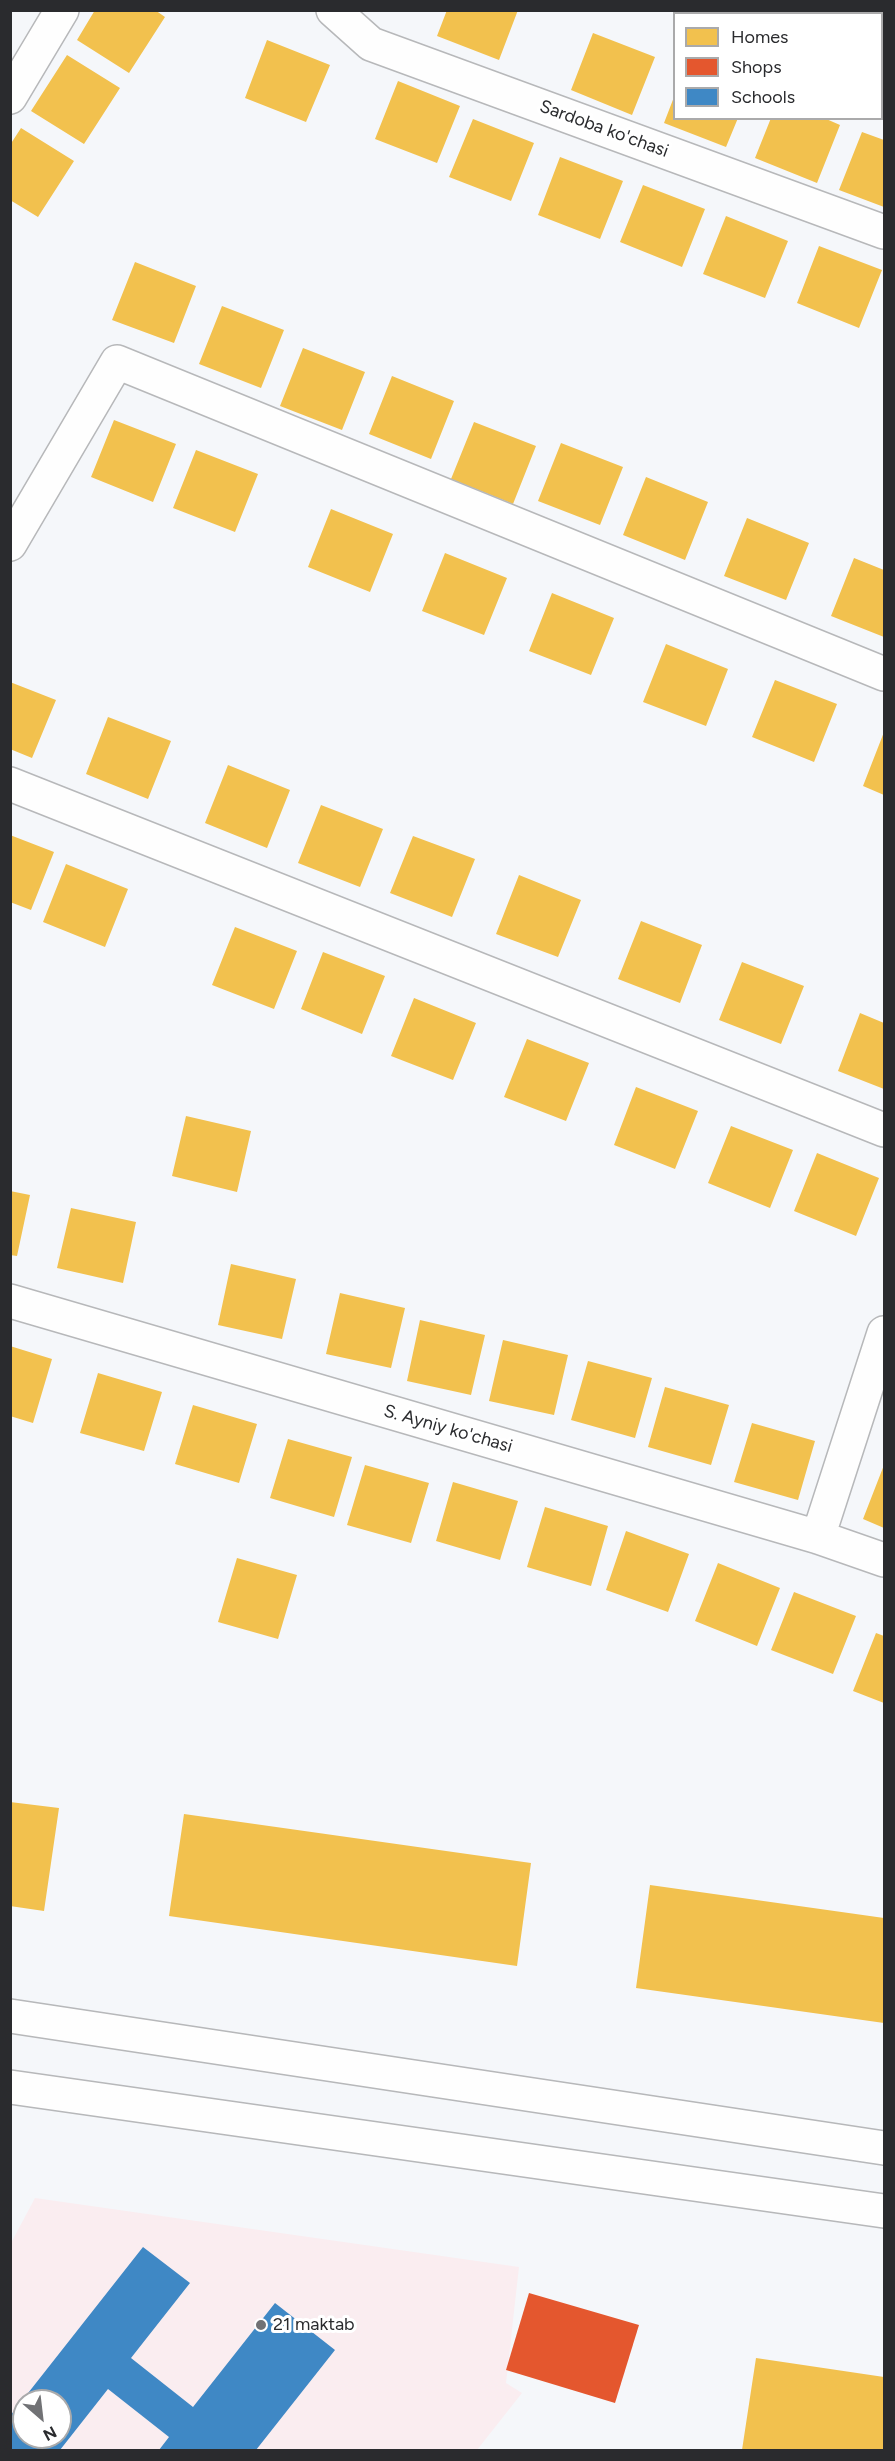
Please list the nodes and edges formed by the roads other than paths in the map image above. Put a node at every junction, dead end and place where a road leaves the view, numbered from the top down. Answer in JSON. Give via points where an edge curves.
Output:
{"nodes":[{"id":1,"x":63,"y":10,"type":"edge"},
{"id":2,"x":333,"y":10,"type":"edge"},
{"id":3,"x":10,"y":97,"type":"edge"},
{"id":4,"x":885,"y":232,"type":"edge"},
{"id":5,"x":10,"y":544,"type":"edge"},
{"id":6,"x":885,"y":674,"type":"edge"},
{"id":7,"x":10,"y":784,"type":"edge"},
{"id":8,"x":885,"y":1130,"type":"edge"},
{"id":9,"x":10,"y":1301,"type":"edge"},
{"id":10,"x":885,"y":1334,"type":"edge"},
{"id":11,"x":818,"y":1537,"type":"junction"},
{"id":12,"x":885,"y":1560,"type":"edge"},
{"id":13,"x":10,"y":2016,"type":"edge"},
{"id":14,"x":10,"y":2087,"type":"edge"},
{"id":15,"x":885,"y":2148,"type":"edge"},
{"id":16,"x":885,"y":2211,"type":"edge"}],
"edges":[{"from":1,"to":3,"type":"street"},
{"from":2,"to":4,"type":"street","name":"Sardoba ko'chasi","via":[[371,44]]},
{"from":5,"to":6,"type":"street","via":[[117,362]]},
{"from":7,"to":8,"type":"street"},
{"from":9,"to":11,"type":"street","name":"S. Ayniy ko'chasi"},
{"from":10,"to":11,"type":"street"},
{"from":11,"to":12,"type":"street","name":"S. Ayniy ko'chasi"},
{"from":13,"to":15,"type":"street"},
{"from":14,"to":16,"type":"street"}]}
